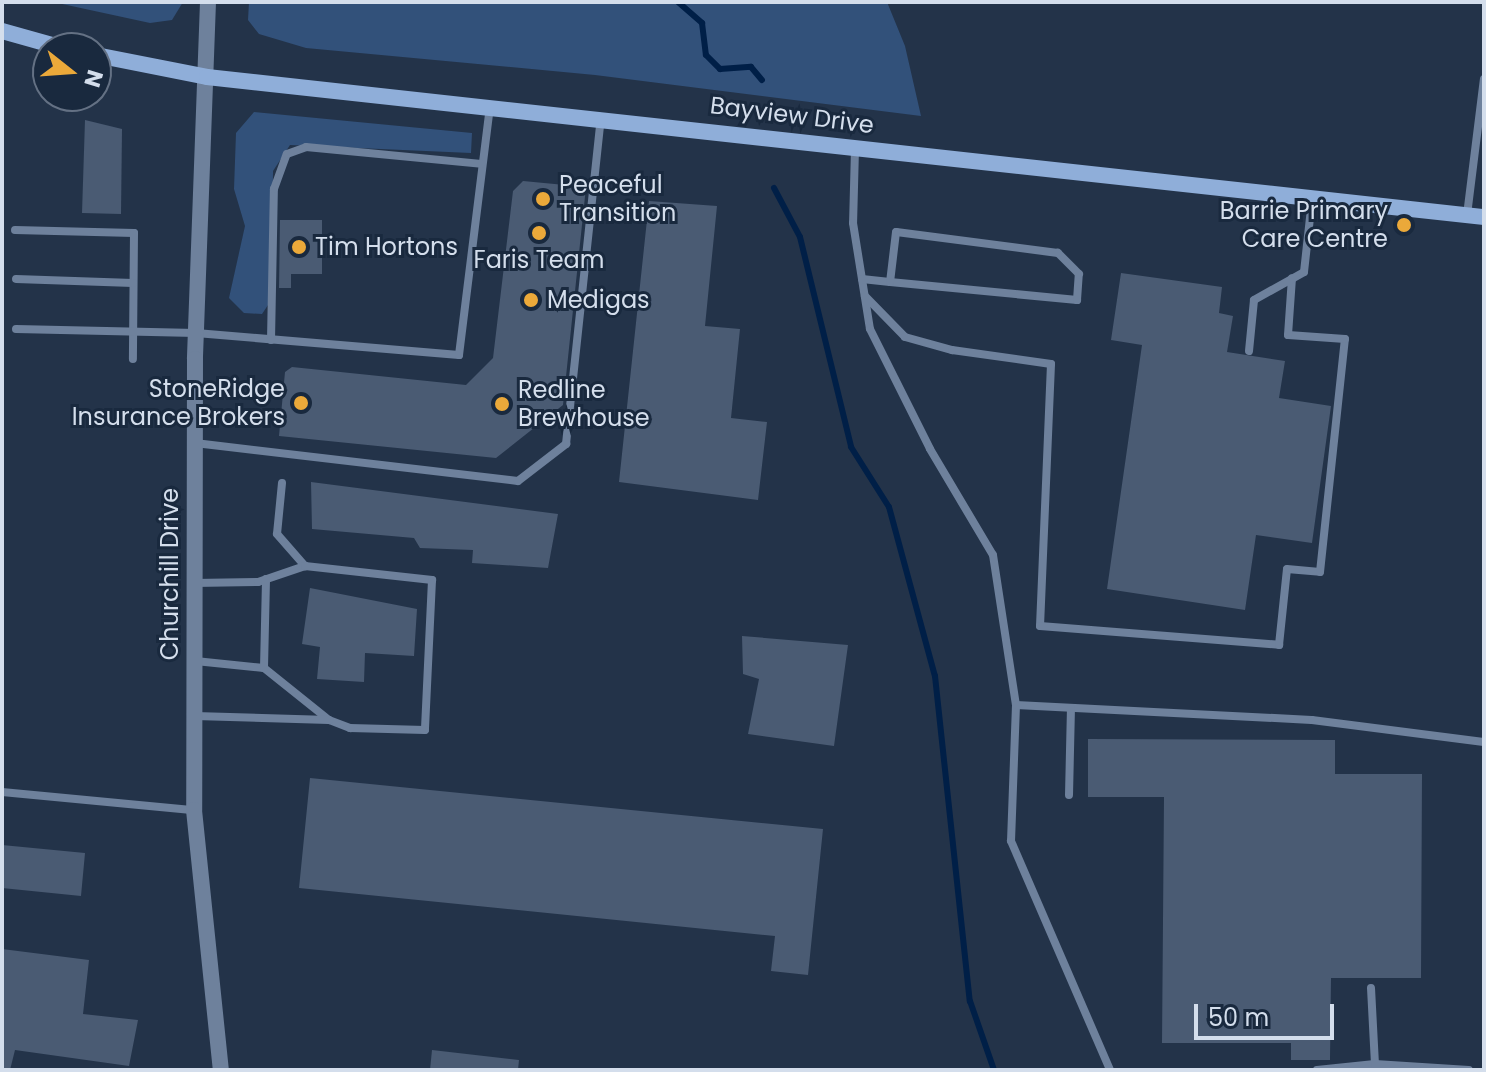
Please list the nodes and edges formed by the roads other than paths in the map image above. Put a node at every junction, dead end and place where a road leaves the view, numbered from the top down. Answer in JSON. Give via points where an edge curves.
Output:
{"nodes":[{"id":1,"x":208,"y":2,"type":"edge"},
{"id":2,"x":2,"y":31,"type":"edge"},
{"id":3,"x":32,"y":39,"type":"edge"},
{"id":4,"x":112,"y":58,"type":"edge"},
{"id":5,"x":207,"y":77,"type":"junction"},
{"id":6,"x":1484,"y":79,"type":"edge"},
{"id":7,"x":490,"y":105,"type":"junction"},
{"id":8,"x":601,"y":117,"type":"junction"},
{"id":9,"x":855,"y":148,"type":"junction"},
{"id":10,"x":481,"y":164,"type":"junction"},
{"id":11,"x":1312,"y":198,"type":"junction"},
{"id":12,"x":1476,"y":216,"type":"edge"},
{"id":13,"x":15,"y":230,"type":"dead end"},
{"id":14,"x":1292,"y":278,"type":"junction"},
{"id":15,"x":16,"y":279,"type":"dead end"},
{"id":16,"x":862,"y":279,"type":"junction"},
{"id":17,"x":890,"y":282,"type":"junction"},
{"id":18,"x":133,"y":283,"type":"junction"},
{"id":19,"x":865,"y":296,"type":"junction"},
{"id":20,"x":16,"y":329,"type":"dead end"},
{"id":21,"x":133,"y":332,"type":"junction"},
{"id":22,"x":196,"y":333,"type":"junction"},
{"id":23,"x":271,"y":340,"type":"junction"},
{"id":24,"x":1249,"y":351,"type":"dead end"},
{"id":25,"x":133,"y":359,"type":"dead end"},
{"id":26,"x":195,"y":443,"type":"junction"},
{"id":27,"x":282,"y":483,"type":"dead end"},
{"id":28,"x":305,"y":566,"type":"junction"},
{"id":29,"x":266,"y":579,"type":"junction"},
{"id":30,"x":194,"y":583,"type":"junction"},
{"id":31,"x":194,"y":661,"type":"junction"},
{"id":32,"x":264,"y":668,"type":"junction"},
{"id":33,"x":1016,"y":705,"type":"junction"},
{"id":34,"x":1071,"y":708,"type":"junction"},
{"id":35,"x":194,"y":716,"type":"junction"},
{"id":36,"x":329,"y":720,"type":"junction"},
{"id":37,"x":1484,"y":742,"type":"edge"},
{"id":38,"x":2,"y":792,"type":"edge"},
{"id":39,"x":1069,"y":795,"type":"dead end"},
{"id":40,"x":194,"y":810,"type":"junction"},
{"id":41,"x":1371,"y":988,"type":"dead end"},
{"id":42,"x":1375,"y":1064,"type":"junction"},
{"id":43,"x":221,"y":1070,"type":"edge"},
{"id":44,"x":1110,"y":1070,"type":"edge"},
{"id":45,"x":1317,"y":1070,"type":"edge"},
{"id":46,"x":1469,"y":1070,"type":"edge"}],
"edges":[{"from":1,"to":5,"type":"street","name":"Churchill Drive"},
{"from":2,"to":3,"type":"street"},
{"from":4,"to":5,"type":"street","name":"Bayview Drive"},
{"from":5,"to":7,"type":"street","name":"Bayview Drive"},
{"from":5,"to":22,"type":"street","name":"Churchill Drive"},
{"from":6,"to":12,"type":"lane"},
{"from":7,"to":8,"type":"street","name":"Bayview Drive"},
{"from":7,"to":10,"type":"lane"},
{"from":8,"to":9,"type":"street","name":"Bayview Drive"},
{"from":8,"to":26,"type":"lane","via":[[566,444],[518,481]]},
{"from":9,"to":11,"type":"street","name":"Bayview Drive"},
{"from":9,"to":16,"type":"lane","via":[[853,223]]},
{"from":10,"to":23,"type":"lane","via":[[459,355]]},
{"from":10,"to":23,"type":"lane","via":[[306,147],[287,154],[274,189]]},
{"from":11,"to":12,"type":"street","name":"Bayview Drive"},
{"from":11,"to":14,"type":"lane","via":[[1304,272]]},
{"from":13,"to":18,"type":"lane","via":[[134,233]]},
{"from":14,"to":19,"type":"lane","via":[[1288,335],[1345,339],[1320,572],[1287,569],[1279,645],[1040,626],[1051,364],[952,350],[905,337]]},
{"from":14,"to":24,"type":"lane","via":[[1254,300]]},
{"from":15,"to":18,"type":"lane"},
{"from":16,"to":17,"type":"lane"},
{"from":16,"to":19,"type":"lane"},
{"from":17,"to":17,"type":"lane","via":[[1077,300],[1079,274],[1058,253],[896,232]]},
{"from":18,"to":21,"type":"lane"},
{"from":19,"to":33,"type":"lane","via":[[870,329],[930,449],[993,555]]},
{"from":20,"to":21,"type":"lane"},
{"from":21,"to":22,"type":"lane"},
{"from":21,"to":25,"type":"lane"},
{"from":22,"to":23,"type":"lane"},
{"from":22,"to":26,"type":"street","name":"Churchill Drive"},
{"from":26,"to":30,"type":"street","name":"Churchill Drive"},
{"from":27,"to":28,"type":"lane","via":[[277,534]]},
{"from":28,"to":29,"type":"lane"},
{"from":28,"to":36,"type":"lane","via":[[432,580],[425,730],[350,728]]},
{"from":29,"to":30,"type":"lane"},
{"from":29,"to":32,"type":"lane"},
{"from":30,"to":31,"type":"street","name":"Churchill Drive"},
{"from":31,"to":32,"type":"lane"},
{"from":31,"to":35,"type":"street","name":"Churchill Drive"},
{"from":32,"to":36,"type":"lane"},
{"from":33,"to":34,"type":"lane"},
{"from":33,"to":44,"type":"lane","via":[[1011,841]]},
{"from":34,"to":37,"type":"lane","via":[[1312,720]]},
{"from":34,"to":39,"type":"lane"},
{"from":35,"to":36,"type":"lane"},
{"from":35,"to":40,"type":"street","name":"Churchill Drive"},
{"from":38,"to":40,"type":"lane"},
{"from":40,"to":43,"type":"street","name":"Churchill Drive"},
{"from":41,"to":42,"type":"lane"},
{"from":42,"to":45,"type":"lane"},
{"from":42,"to":46,"type":"lane"}]}
